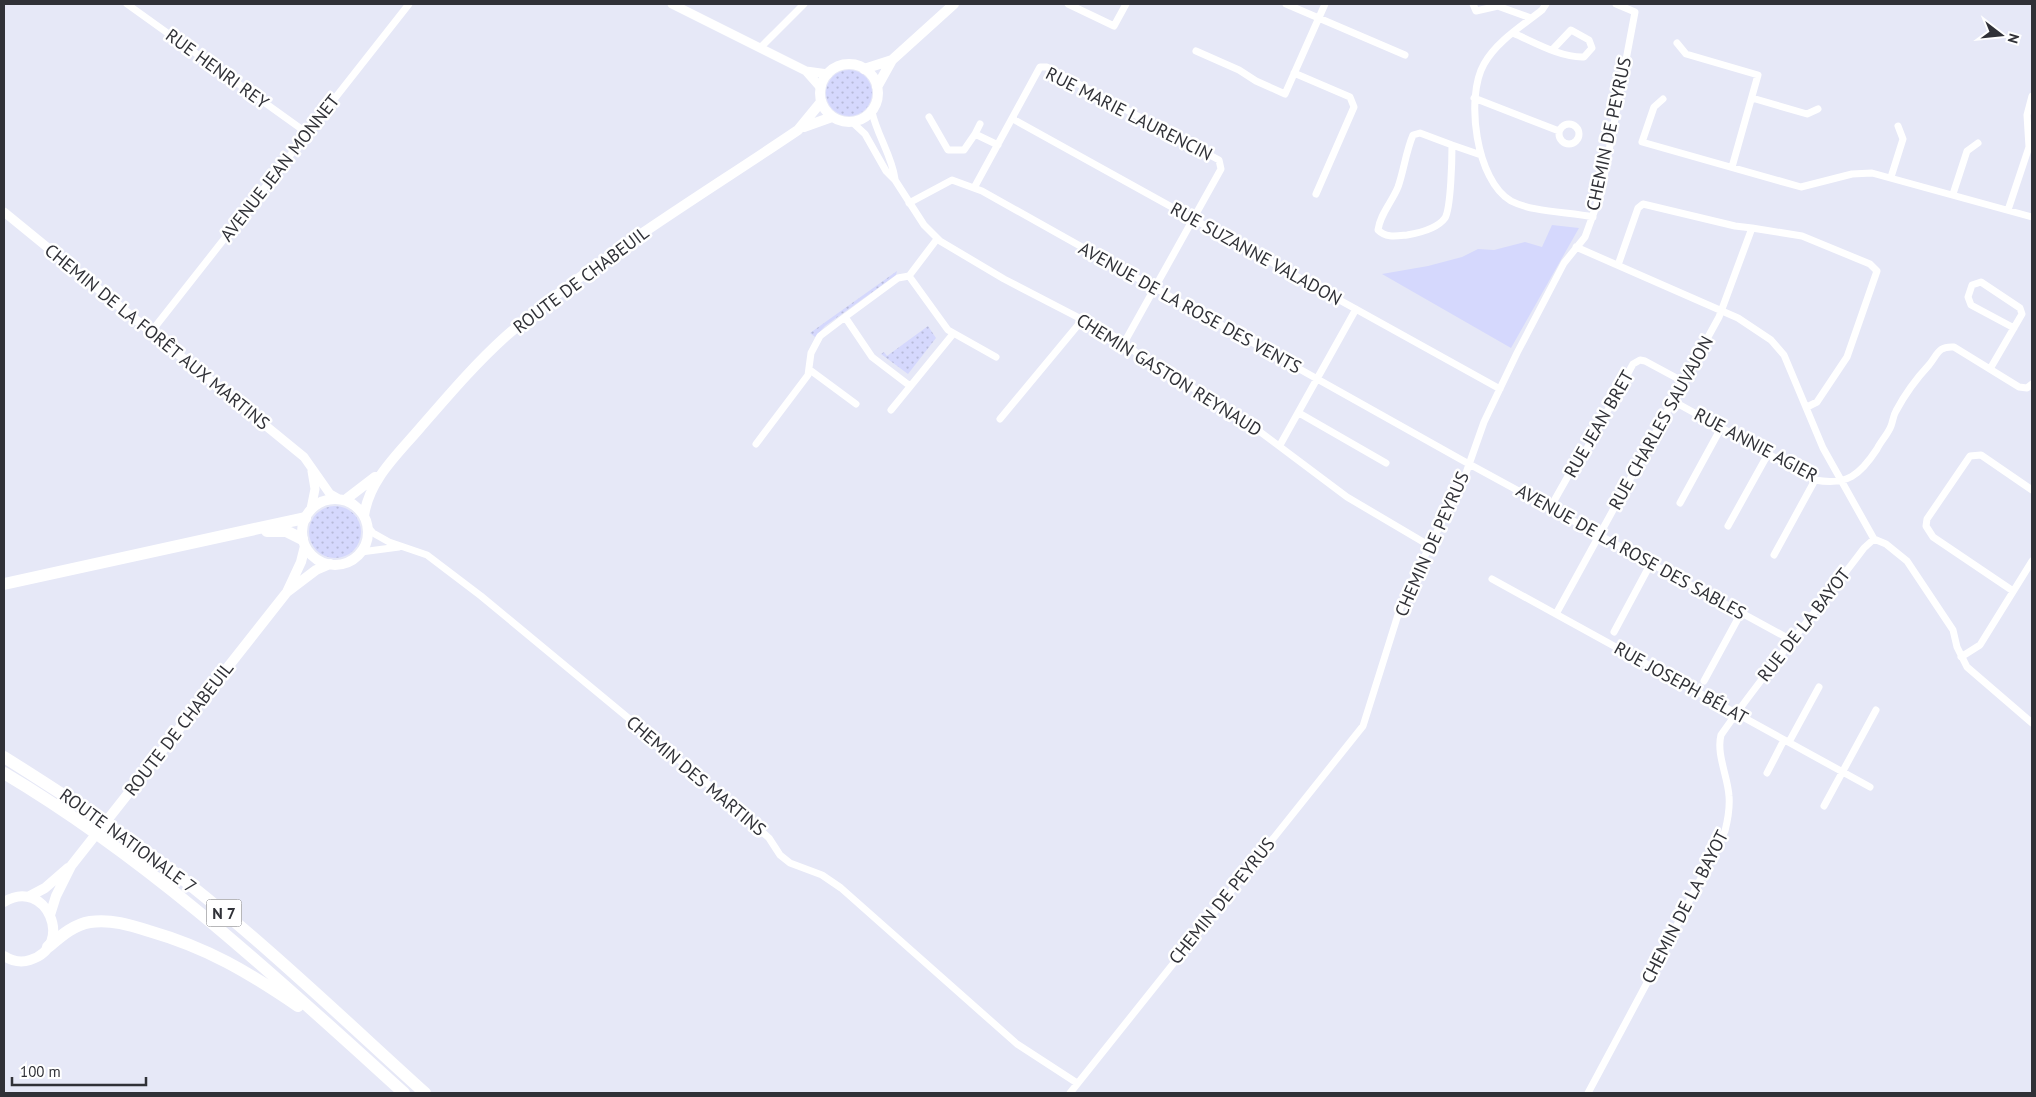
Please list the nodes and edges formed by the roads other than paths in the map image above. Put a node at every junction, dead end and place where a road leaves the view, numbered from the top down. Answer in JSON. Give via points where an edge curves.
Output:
{"nodes":[{"id":1,"x":127,"y":4,"type":"edge"},
{"id":2,"x":409,"y":4,"type":"edge"},
{"id":3,"x":672,"y":4,"type":"edge"},
{"id":4,"x":804,"y":4,"type":"edge"},
{"id":5,"x":954,"y":4,"type":"edge"},
{"id":6,"x":1068,"y":4,"type":"edge"},
{"id":7,"x":1126,"y":4,"type":"edge"},
{"id":8,"x":1286,"y":4,"type":"edge"},
{"id":9,"x":1325,"y":4,"type":"edge"},
{"id":10,"x":1472,"y":4,"type":"edge"},
{"id":11,"x":1546,"y":4,"type":"edge"},
{"id":12,"x":1616,"y":4,"type":"edge"},
{"id":13,"x":1495,"y":5,"type":"edge"},
{"id":14,"x":1318,"y":18,"type":"junction"},
{"id":15,"x":1531,"y":18,"type":"junction"},
{"id":16,"x":1513,"y":33,"type":"junction"},
{"id":17,"x":1677,"y":43,"type":"dead end"},
{"id":18,"x":760,"y":48,"type":"junction"},
{"id":19,"x":1553,"y":49,"type":"junction"},
{"id":20,"x":1196,"y":51,"type":"dead end"},
{"id":21,"x":1405,"y":55,"type":"dead end"},
{"id":22,"x":892,"y":60,"type":"junction"},
{"id":23,"x":864,"y":69,"type":"junction"},
{"id":24,"x":806,"y":71,"type":"junction"},
{"id":25,"x":1294,"y":73,"type":"junction"},
{"id":26,"x":828,"y":74,"type":"junction"},
{"id":27,"x":877,"y":87,"type":"junction"},
{"id":28,"x":820,"y":88,"type":"junction"},
{"id":29,"x":2032,"y":96,"type":"edge"},
{"id":30,"x":1474,"y":98,"type":"junction"},
{"id":31,"x":1752,"y":98,"type":"junction"},
{"id":32,"x":1662,"y":99,"type":"dead end"},
{"id":33,"x":821,"y":102,"type":"junction"},
{"id":34,"x":1818,"y":109,"type":"dead end"},
{"id":35,"x":872,"y":112,"type":"junction"},
{"id":36,"x":832,"y":117,"type":"junction"},
{"id":37,"x":928,"y":117,"type":"dead end"},
{"id":38,"x":1013,"y":119,"type":"junction"},
{"id":39,"x":852,"y":122,"type":"junction"},
{"id":40,"x":980,"y":124,"type":"dead end"},
{"id":41,"x":1898,"y":126,"type":"dead end"},
{"id":42,"x":798,"y":130,"type":"junction"},
{"id":43,"x":1559,"y":131,"type":"dead end"},
{"id":44,"x":307,"y":133,"type":"junction"},
{"id":45,"x":975,"y":134,"type":"junction"},
{"id":46,"x":1978,"y":143,"type":"dead end"},
{"id":47,"x":1452,"y":144,"type":"junction"},
{"id":48,"x":998,"y":146,"type":"junction"},
{"id":49,"x":1481,"y":155,"type":"junction"},
{"id":50,"x":1732,"y":167,"type":"junction"},
{"id":51,"x":1891,"y":177,"type":"junction"},
{"id":52,"x":895,"y":180,"type":"junction"},
{"id":53,"x":974,"y":188,"type":"junction"},
{"id":54,"x":1316,"y":194,"type":"dead end"},
{"id":55,"x":1953,"y":194,"type":"junction"},
{"id":56,"x":909,"y":203,"type":"junction"},
{"id":57,"x":2008,"y":210,"type":"junction"},
{"id":58,"x":4,"y":212,"type":"edge"},
{"id":59,"x":1593,"y":217,"type":"junction"},
{"id":60,"x":2032,"y":217,"type":"edge"},
{"id":61,"x":1192,"y":219,"type":"junction"},
{"id":62,"x":1752,"y":228,"type":"junction"},
{"id":63,"x":937,"y":238,"type":"junction"},
{"id":64,"x":1576,"y":247,"type":"junction"},
{"id":65,"x":1618,"y":265,"type":"junction"},
{"id":66,"x":909,"y":276,"type":"junction"},
{"id":67,"x":1154,"y":287,"type":"junction"},
{"id":68,"x":1356,"y":309,"type":"junction"},
{"id":69,"x":1722,"y":311,"type":"junction"},
{"id":70,"x":844,"y":317,"type":"junction"},
{"id":71,"x":1083,"y":319,"type":"junction"},
{"id":72,"x":2014,"y":328,"type":"junction"},
{"id":73,"x":151,"y":332,"type":"junction"},
{"id":74,"x":953,"y":334,"type":"junction"},
{"id":75,"x":1124,"y":343,"type":"junction"},
{"id":76,"x":996,"y":357,"type":"dead end"},
{"id":77,"x":1990,"y":369,"type":"junction"},
{"id":78,"x":810,"y":370,"type":"junction"},
{"id":79,"x":1317,"y":380,"type":"junction"},
{"id":80,"x":1684,"y":382,"type":"junction"},
{"id":81,"x":2032,"y":384,"type":"edge"},
{"id":82,"x":910,"y":386,"type":"junction"},
{"id":83,"x":1500,"y":389,"type":"junction"},
{"id":84,"x":1673,"y":402,"type":"junction"},
{"id":85,"x":856,"y":404,"type":"dead end"},
{"id":86,"x":1807,"y":407,"type":"junction"},
{"id":87,"x":891,"y":410,"type":"dead end"},
{"id":88,"x":1299,"y":413,"type":"junction"},
{"id":89,"x":1000,"y":419,"type":"dead end"},
{"id":90,"x":1721,"y":428,"type":"junction"},
{"id":91,"x":756,"y":444,"type":"dead end"},
{"id":92,"x":1280,"y":445,"type":"junction"},
{"id":93,"x":1768,"y":454,"type":"junction"},
{"id":94,"x":310,"y":463,"type":"junction"},
{"id":95,"x":390,"y":463,"type":"junction"},
{"id":96,"x":1386,"y":463,"type":"dead end"},
{"id":97,"x":1468,"y":464,"type":"junction"},
{"id":98,"x":1814,"y":480,"type":"junction"},
{"id":99,"x":1841,"y":480,"type":"junction"},
{"id":100,"x":2032,"y":490,"type":"edge"},
{"id":101,"x":341,"y":499,"type":"junction"},
{"id":102,"x":1680,"y":503,"type":"dead end"},
{"id":103,"x":1550,"y":508,"type":"junction"},
{"id":104,"x":308,"y":513,"type":"junction"},
{"id":105,"x":366,"y":521,"type":"junction"},
{"id":106,"x":1728,"y":526,"type":"dead end"},
{"id":107,"x":1599,"y":534,"type":"junction"},
{"id":108,"x":1874,"y":539,"type":"junction"},
{"id":109,"x":304,"y":542,"type":"junction"},
{"id":110,"x":404,"y":546,"type":"junction"},
{"id":111,"x":1430,"y":546,"type":"junction"},
{"id":112,"x":361,"y":552,"type":"junction"},
{"id":113,"x":1774,"y":555,"type":"dead end"},
{"id":114,"x":2032,"y":562,"type":"edge"},
{"id":115,"x":1651,"y":563,"type":"junction"},
{"id":116,"x":330,"y":564,"type":"junction"},
{"id":117,"x":1492,"y":579,"type":"dead end"},
{"id":118,"x":4,"y":584,"type":"edge"},
{"id":119,"x":4,"y":591,"type":"edge"},
{"id":120,"x":2013,"y":591,"type":"junction"},
{"id":121,"x":287,"y":592,"type":"junction"},
{"id":122,"x":1741,"y":612,"type":"junction"},
{"id":123,"x":1556,"y":614,"type":"junction"},
{"id":124,"x":1614,"y":632,"type":"dead end"},
{"id":125,"x":1793,"y":641,"type":"junction"},
{"id":126,"x":1961,"y":657,"type":"junction"},
{"id":127,"x":1704,"y":681,"type":"dead end"},
{"id":128,"x":1819,"y":687,"type":"dead end"},
{"id":129,"x":1876,"y":710,"type":"dead end"},
{"id":130,"x":1736,"y":714,"type":"junction"},
{"id":131,"x":2032,"y":723,"type":"edge"},
{"id":132,"x":1787,"y":741,"type":"junction"},
{"id":133,"x":4,"y":757,"type":"edge"},
{"id":134,"x":1767,"y":772,"type":"dead end"},
{"id":135,"x":4,"y":773,"type":"edge"},
{"id":136,"x":1842,"y":773,"type":"junction"},
{"id":137,"x":1870,"y":787,"type":"dead end"},
{"id":138,"x":1824,"y":806,"type":"dead end"},
{"id":139,"x":71,"y":866,"type":"junction"},
{"id":140,"x":28,"y":897,"type":"junction"},
{"id":141,"x":4,"y":902,"type":"edge"},
{"id":142,"x":50,"y":915,"type":"junction"},
{"id":143,"x":48,"y":947,"type":"junction"},
{"id":144,"x":9,"y":958,"type":"edge"},
{"id":145,"x":4,"y":966,"type":"edge"},
{"id":146,"x":336,"y":1032,"type":"junction"},
{"id":147,"x":1077,"y":1083,"type":"junction"},
{"id":148,"x":404,"y":1093,"type":"edge"},
{"id":149,"x":425,"y":1093,"type":"edge"},
{"id":150,"x":1070,"y":1093,"type":"edge"},
{"id":151,"x":1588,"y":1093,"type":"edge"}],
"edges":[{"from":1,"to":44,"type":"street","name":"RUE HENRI REY"},
{"from":2,"to":44,"type":"street","name":"AVENUE JEAN MONNET"},
{"from":3,"to":18,"type":"street"},
{"from":4,"to":18,"type":"street"},
{"from":5,"to":22,"type":"main road"},
{"from":6,"to":7,"type":"street","via":[[1114,26]]},
{"from":8,"to":14,"type":"street"},
{"from":9,"to":14,"type":"street"},
{"from":10,"to":13,"type":"street","via":[[1476,11]]},
{"from":11,"to":15,"type":"street"},
{"from":12,"to":59,"type":"street","name":"CHEMIN DE PEYRUS","via":[[1635,12],[1607,166]]},
{"from":13,"to":15,"type":"street"},
{"from":14,"to":21,"type":"street"},
{"from":14,"to":25,"type":"street"},
{"from":15,"to":16,"type":"street"},
{"from":16,"to":19,"type":"street"},
{"from":16,"to":30,"type":"street","via":[[1492,51],[1483,66]]},
{"from":17,"to":31,"type":"street","via":[[1686,54],[1758,75]]},
{"from":18,"to":24,"type":"street"},
{"from":19,"to":19,"type":"street","via":[[1584,57],[1592,48],[1589,40],[1571,30]]},
{"from":20,"to":25,"type":"street","via":[[1285,94]]},
{"from":22,"to":23,"type":"main road"},
{"from":22,"to":27,"type":"main road"},
{"from":23,"to":26,"type":"main road","via":[[845,65]]},
{"from":23,"to":27,"type":"main road","via":[[870,73]]},
{"from":24,"to":26,"type":"street"},
{"from":24,"to":28,"type":"street"},
{"from":25,"to":54,"type":"street","via":[[1350,97],[1354,107]]},
{"from":26,"to":28,"type":"main road"},
{"from":27,"to":35,"type":"main road"},
{"from":28,"to":33,"type":"main road"},
{"from":29,"to":57,"type":"street","via":[[2027,115],[2029,147]]},
{"from":30,"to":43,"type":"street"},
{"from":30,"to":49,"type":"street"},
{"from":31,"to":34,"type":"street","via":[[1807,114]]},
{"from":31,"to":50,"type":"street"},
{"from":32,"to":50,"type":"street","via":[[1654,107],[1642,142]]},
{"from":33,"to":36,"type":"main road"},
{"from":33,"to":42,"type":"main road","name":"ROUTE DE CHABEUIL"},
{"from":35,"to":39,"type":"main road"},
{"from":35,"to":52,"type":"street","name":"CHEMIN GASTON REYNAUD","via":[[877,134],[894,168]]},
{"from":36,"to":39,"type":"main road"},
{"from":36,"to":42,"type":"main road","name":"ROUTE DE CHABEUIL"},
{"from":37,"to":45,"type":"street","via":[[948,150],[964,150]]},
{"from":38,"to":48,"type":"street","name":"RUE MARIE LAURENCIN"},
{"from":38,"to":61,"type":"street","name":"RUE SUZANNE VALADON"},
{"from":38,"to":61,"type":"street","name":"RUE MARIE LAURENCIN","via":[[1040,67],[1048,67],[1219,160],[1221,169]]},
{"from":39,"to":52,"type":"street","name":"CHEMIN GASTON REYNAUD","via":[[865,134],[886,171]]},
{"from":40,"to":45,"type":"street"},
{"from":41,"to":51,"type":"street","via":[[1903,139]]},
{"from":42,"to":95,"type":"main road","name":"ROUTE DE CHABEUIL","via":[[654,225],[552,299],[504,339],[454,389]]},
{"from":44,"to":73,"type":"street","name":"AVENUE JEAN MONNET"},
{"from":45,"to":48,"type":"street"},
{"from":46,"to":55,"type":"street","via":[[1967,151]]},
{"from":47,"to":47,"type":"street","via":[[1420,133],[1413,135],[1397,190],[1379,222],[1378,230],[1383,235],[1423,233],[1444,219],[1452,174]]},
{"from":47,"to":49,"type":"street"},
{"from":48,"to":53,"type":"street","name":"RUE MARIE LAURENCIN"},
{"from":49,"to":59,"type":"street","via":[[1490,180],[1512,201]]},
{"from":50,"to":51,"type":"street","via":[[1801,187],[1852,174]]},
{"from":51,"to":55,"type":"street"},
{"from":52,"to":56,"type":"street","name":"CHEMIN GASTON REYNAUD"},
{"from":53,"to":56,"type":"street","name":"AVENUE DE LA ROSE DES VENTS","via":[[948,181]]},
{"from":53,"to":67,"type":"street","name":"AVENUE DE LA ROSE DES VENTS"},
{"from":55,"to":57,"type":"street"},
{"from":56,"to":63,"type":"street","name":"CHEMIN GASTON REYNAUD"},
{"from":57,"to":60,"type":"street"},
{"from":58,"to":73,"type":"street","name":"CHEMIN DE LA FORÊT AUX MARTINS"},
{"from":59,"to":64,"type":"street","name":"CHEMIN DE PEYRUS"},
{"from":61,"to":67,"type":"street","name":"RUE MARIE LAURENCIN"},
{"from":61,"to":68,"type":"street","name":"RUE SUZANNE VALADON"},
{"from":62,"to":65,"type":"street","via":[[1643,204],[1638,208]]},
{"from":62,"to":69,"type":"street","name":"RUE CHARLES SAUVAJON"},
{"from":62,"to":86,"type":"street","via":[[1802,236],[1870,264],[1877,274],[1847,356],[1817,402]]},
{"from":63,"to":66,"type":"street"},
{"from":63,"to":71,"type":"street","name":"CHEMIN GASTON REYNAUD","via":[[1004,279]]},
{"from":64,"to":65,"type":"street"},
{"from":64,"to":83,"type":"street","name":"CHEMIN DE PEYRUS","via":[[1564,263]]},
{"from":65,"to":69,"type":"street"},
{"from":66,"to":70,"type":"street","via":[[898,278]]},
{"from":66,"to":74,"type":"street"},
{"from":67,"to":75,"type":"street","name":"RUE MARIE LAURENCIN"},
{"from":67,"to":79,"type":"street","name":"AVENUE DE LA ROSE DES VENTS"},
{"from":68,"to":79,"type":"street"},
{"from":68,"to":83,"type":"street","name":"RUE SUZANNE VALADON"},
{"from":69,"to":80,"type":"street","name":"RUE CHARLES SAUVAJON"},
{"from":69,"to":86,"type":"street","via":[[1750,324],[1778,348]]},
{"from":70,"to":78,"type":"street","via":[[816,341]]},
{"from":70,"to":82,"type":"street","via":[[872,357]]},
{"from":71,"to":75,"type":"street","name":"CHEMIN GASTON REYNAUD"},
{"from":71,"to":89,"type":"street"},
{"from":72,"to":72,"type":"street","via":[[2022,314],[2020,308],[1981,282],[1972,285],[1968,297],[1970,305]]},
{"from":72,"to":77,"type":"street"},
{"from":73,"to":94,"type":"street","name":"CHEMIN DE LA FORÊT AUX MARTINS"},
{"from":74,"to":76,"type":"street"},
{"from":74,"to":82,"type":"street"},
{"from":75,"to":92,"type":"street","name":"CHEMIN GASTON REYNAUD"},
{"from":77,"to":81,"type":"street","via":[[2019,387],[2027,388]]},
{"from":77,"to":99,"type":"street","via":[[1954,346],[1939,349],[1930,364],[1920,372],[1867,464],[1854,477]]},
{"from":78,"to":85,"type":"street"},
{"from":78,"to":91,"type":"street"},
{"from":79,"to":88,"type":"street"},
{"from":79,"to":97,"type":"street","name":"AVENUE DE LA ROSE DES VENTS"},
{"from":80,"to":84,"type":"street","name":"RUE CHARLES SAUVAJON"},
{"from":80,"to":103,"type":"street","name":"RUE JEAN BRET","via":[[1645,361],[1633,364],[1578,465],[1572,469]]},
{"from":82,"to":87,"type":"street"},
{"from":83,"to":97,"type":"street","name":"CHEMIN DE PEYRUS"},
{"from":84,"to":90,"type":"street","name":"RUE ANNIE AGIER"},
{"from":84,"to":107,"type":"street","name":"RUE CHARLES SAUVAJON"},
{"from":86,"to":99,"type":"street","via":[[1823,448]]},
{"from":88,"to":92,"type":"street"},
{"from":88,"to":96,"type":"street"},
{"from":90,"to":93,"type":"street","name":"RUE ANNIE AGIER"},
{"from":90,"to":102,"type":"street"},
{"from":92,"to":111,"type":"street","name":"CHEMIN GASTON REYNAUD","via":[[1347,497]]},
{"from":93,"to":98,"type":"street","name":"RUE ANNIE AGIER"},
{"from":93,"to":106,"type":"street"},
{"from":94,"to":101,"type":"street","name":"CHEMIN DE LA FORÊT AUX MARTINS","via":[[324,486]]},
{"from":94,"to":104,"type":"street","via":[[315,489]]},
{"from":95,"to":101,"type":"main road","via":[[362,489]]},
{"from":95,"to":105,"type":"main road","via":[[371,489]]},
{"from":97,"to":103,"type":"street","name":"AVENUE DE LA ROSE DES SABLES"},
{"from":97,"to":111,"type":"street","name":"CHEMIN DE PEYRUS"},
{"from":98,"to":99,"type":"street","name":"RUE ANNIE AGIER"},
{"from":98,"to":113,"type":"street"},
{"from":99,"to":108,"type":"street"},
{"from":100,"to":120,"type":"street","via":[[1981,456],[1970,456],[1927,519],[1926,526],[1933,538]]},
{"from":101,"to":104,"type":"main road","via":[[320,502]]},
{"from":101,"to":105,"type":"main road","via":[[359,509]]},
{"from":103,"to":107,"type":"street","name":"AVENUE DE LA ROSE DES SABLES"},
{"from":104,"to":109,"type":"main road","via":[[302,528]]},
{"from":104,"to":118,"type":"highway"},
{"from":105,"to":110,"type":"street","name":"CHEMIN DES MARTINS","via":[[381,538]]},
{"from":105,"to":112,"type":"main road","via":[[368,535]]},
{"from":107,"to":115,"type":"street","name":"AVENUE DE LA ROSE DES SABLES"},
{"from":107,"to":123,"type":"street","name":"RUE CHARLES SAUVAJON"},
{"from":108,"to":125,"type":"street","name":"RUE DE LA BAYOT"},
{"from":108,"to":126,"type":"street","via":[[1907,561],[1953,630]]},
{"from":109,"to":116,"type":"main road","via":[[315,558]]},
{"from":109,"to":119,"type":"highway","via":[[286,531],[267,531]]},
{"from":109,"to":121,"type":"main road","via":[[301,562]]},
{"from":110,"to":112,"type":"street","name":"CHEMIN DES MARTINS"},
{"from":110,"to":147,"type":"street","name":"CHEMIN DES MARTINS","via":[[427,555],[481,596],[714,789],[769,838],[780,855],[841,888],[1017,1044]]},
{"from":111,"to":147,"type":"street","name":"CHEMIN DE PEYRUS","via":[[1402,602],[1367,718],[1359,733]]},
{"from":112,"to":116,"type":"main road","via":[[347,562]]},
{"from":114,"to":120,"type":"street"},
{"from":115,"to":122,"type":"street","name":"AVENUE DE LA ROSE DES SABLES"},
{"from":115,"to":124,"type":"street"},
{"from":116,"to":121,"type":"main road","via":[[316,570]]},
{"from":117,"to":123,"type":"street","name":"RUE JOSEPH BÉLAT"},
{"from":120,"to":126,"type":"street","via":[[1980,645]]},
{"from":121,"to":139,"type":"main road","name":"ROUTE DE CHABEUIL"},
{"from":122,"to":125,"type":"street","name":"AVENUE DE LA ROSE DES SABLES"},
{"from":122,"to":127,"type":"street"},
{"from":123,"to":130,"type":"street","name":"RUE JOSEPH BÉLAT"},
{"from":125,"to":130,"type":"street","name":"RUE DE LA BAYOT"},
{"from":126,"to":131,"type":"street","via":[[1976,676]]},
{"from":128,"to":132,"type":"street"},
{"from":129,"to":136,"type":"street"},
{"from":130,"to":132,"type":"street","name":"RUE JOSEPH BÉLAT"},
{"from":130,"to":151,"type":"street","name":"CHEMIN DE LA BAYOT","via":[[1720,741],[1730,797],[1724,831]]},
{"from":132,"to":134,"type":"street"},
{"from":132,"to":136,"type":"street","name":"RUE JOSEPH BÉLAT"},
{"from":133,"to":149,"type":"highway","name":"ROUTE NATIONALE 7","number":"N 7","via":[[82,806],[200,894],[281,962]]},
{"from":135,"to":146,"type":"highway","name":"ROUTE NATIONALE 7","number":"N 7","via":[[69,814],[158,879],[230,936]]},
{"from":136,"to":137,"type":"street","name":"RUE JOSEPH BÉLAT"},
{"from":136,"to":138,"type":"street"},
{"from":139,"to":140,"type":"main road","via":[[45,888]]},
{"from":139,"to":142,"type":"main road"},
{"from":140,"to":141,"type":"main road"},
{"from":140,"to":142,"type":"main road","via":[[41,904]]},
{"from":142,"to":143,"type":"main road","via":[[54,931]]},
{"from":143,"to":144,"type":"main road","via":[[33,959]]},
{"from":143,"to":146,"type":"highway","via":[[68,930],[90,922],[109,921],[135,926],[219,956]]},
{"from":144,"to":145,"type":"main road"},
{"from":146,"to":148,"type":"highway","name":"ROUTE NATIONALE 7","number":"N 7"},
{"from":147,"to":150,"type":"street","name":"CHEMIN DE PEYRUS"}]}
